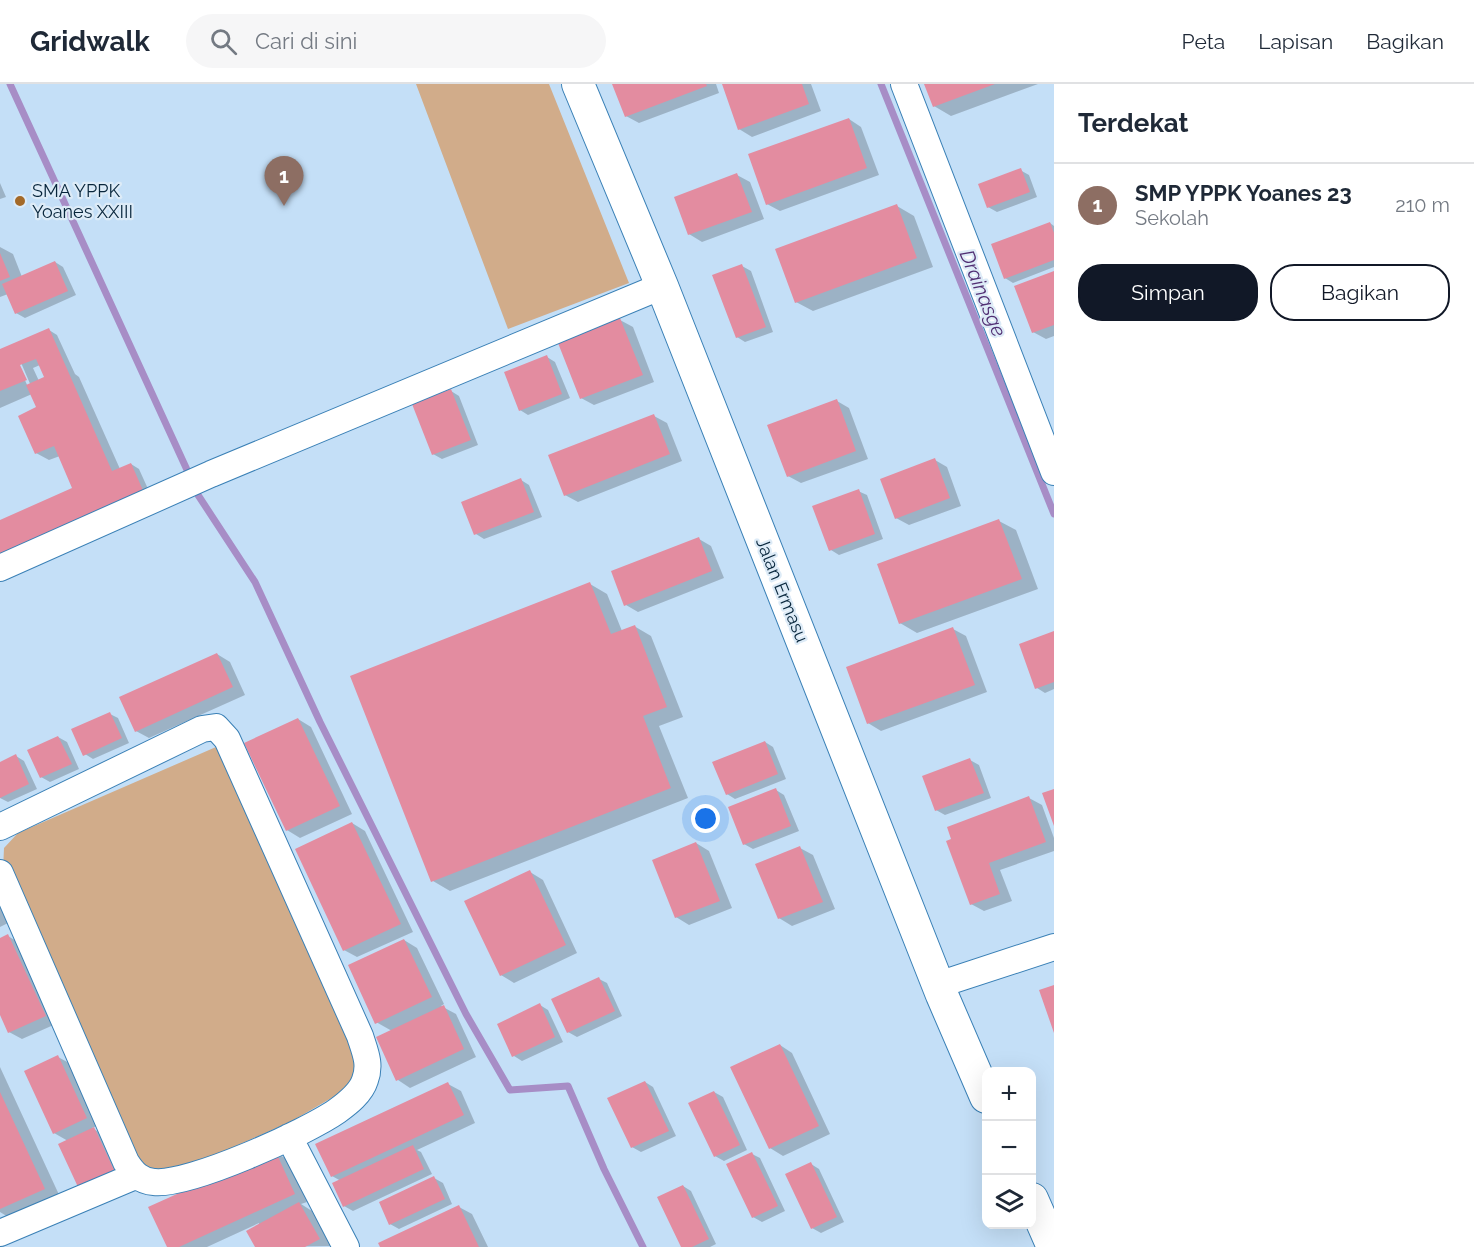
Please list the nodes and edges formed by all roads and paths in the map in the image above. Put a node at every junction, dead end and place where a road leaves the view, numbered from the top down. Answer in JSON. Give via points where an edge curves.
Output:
{"nodes":[{"id":1,"x":578,"y":84,"type":"edge"},
{"id":2,"x":904,"y":84,"type":"edge"},
{"id":3,"x":662,"y":286,"type":"junction"},
{"id":4,"x":1054,"y":472,"type":"edge"},
{"id":5,"x":0,"y":568,"type":"edge"},
{"id":6,"x":0,"y":827,"type":"edge"},
{"id":7,"x":0,"y":873,"type":"edge"},
{"id":8,"x":1054,"y":947,"type":"edge"},
{"id":9,"x":938,"y":985,"type":"junction"},
{"id":10,"x":982,"y":1086,"type":"edge"},
{"id":11,"x":289,"y":1137,"type":"junction"},
{"id":12,"x":135,"y":1176,"type":"junction"},
{"id":13,"x":1036,"y":1208,"type":"edge"},
{"id":14,"x":0,"y":1233,"type":"edge"},
{"id":15,"x":346,"y":1247,"type":"edge"},
{"id":16,"x":1053,"y":1247,"type":"edge"}],
"edges":[{"from":1,"to":3,"type":"street","name":"Jalan Ermasu"},
{"from":2,"to":4,"type":"street"},
{"from":3,"to":5,"type":"street","via":[[211,474]]},
{"from":3,"to":9,"type":"street","name":"Jalan Ermasu"},
{"from":6,"to":11,"type":"street","via":[[202,729],[216,726],[223,733],[360,1036],[369,1066],[364,1083],[352,1100]]},
{"from":7,"to":12,"type":"street"},
{"from":8,"to":9,"type":"street"},
{"from":9,"to":10,"type":"street","name":"Jalan Ermasu"},
{"from":11,"to":12,"type":"street","via":[[186,1178],[153,1182]]},
{"from":11,"to":15,"type":"street"},
{"from":12,"to":14,"type":"street"},
{"from":13,"to":16,"type":"street"}]}
